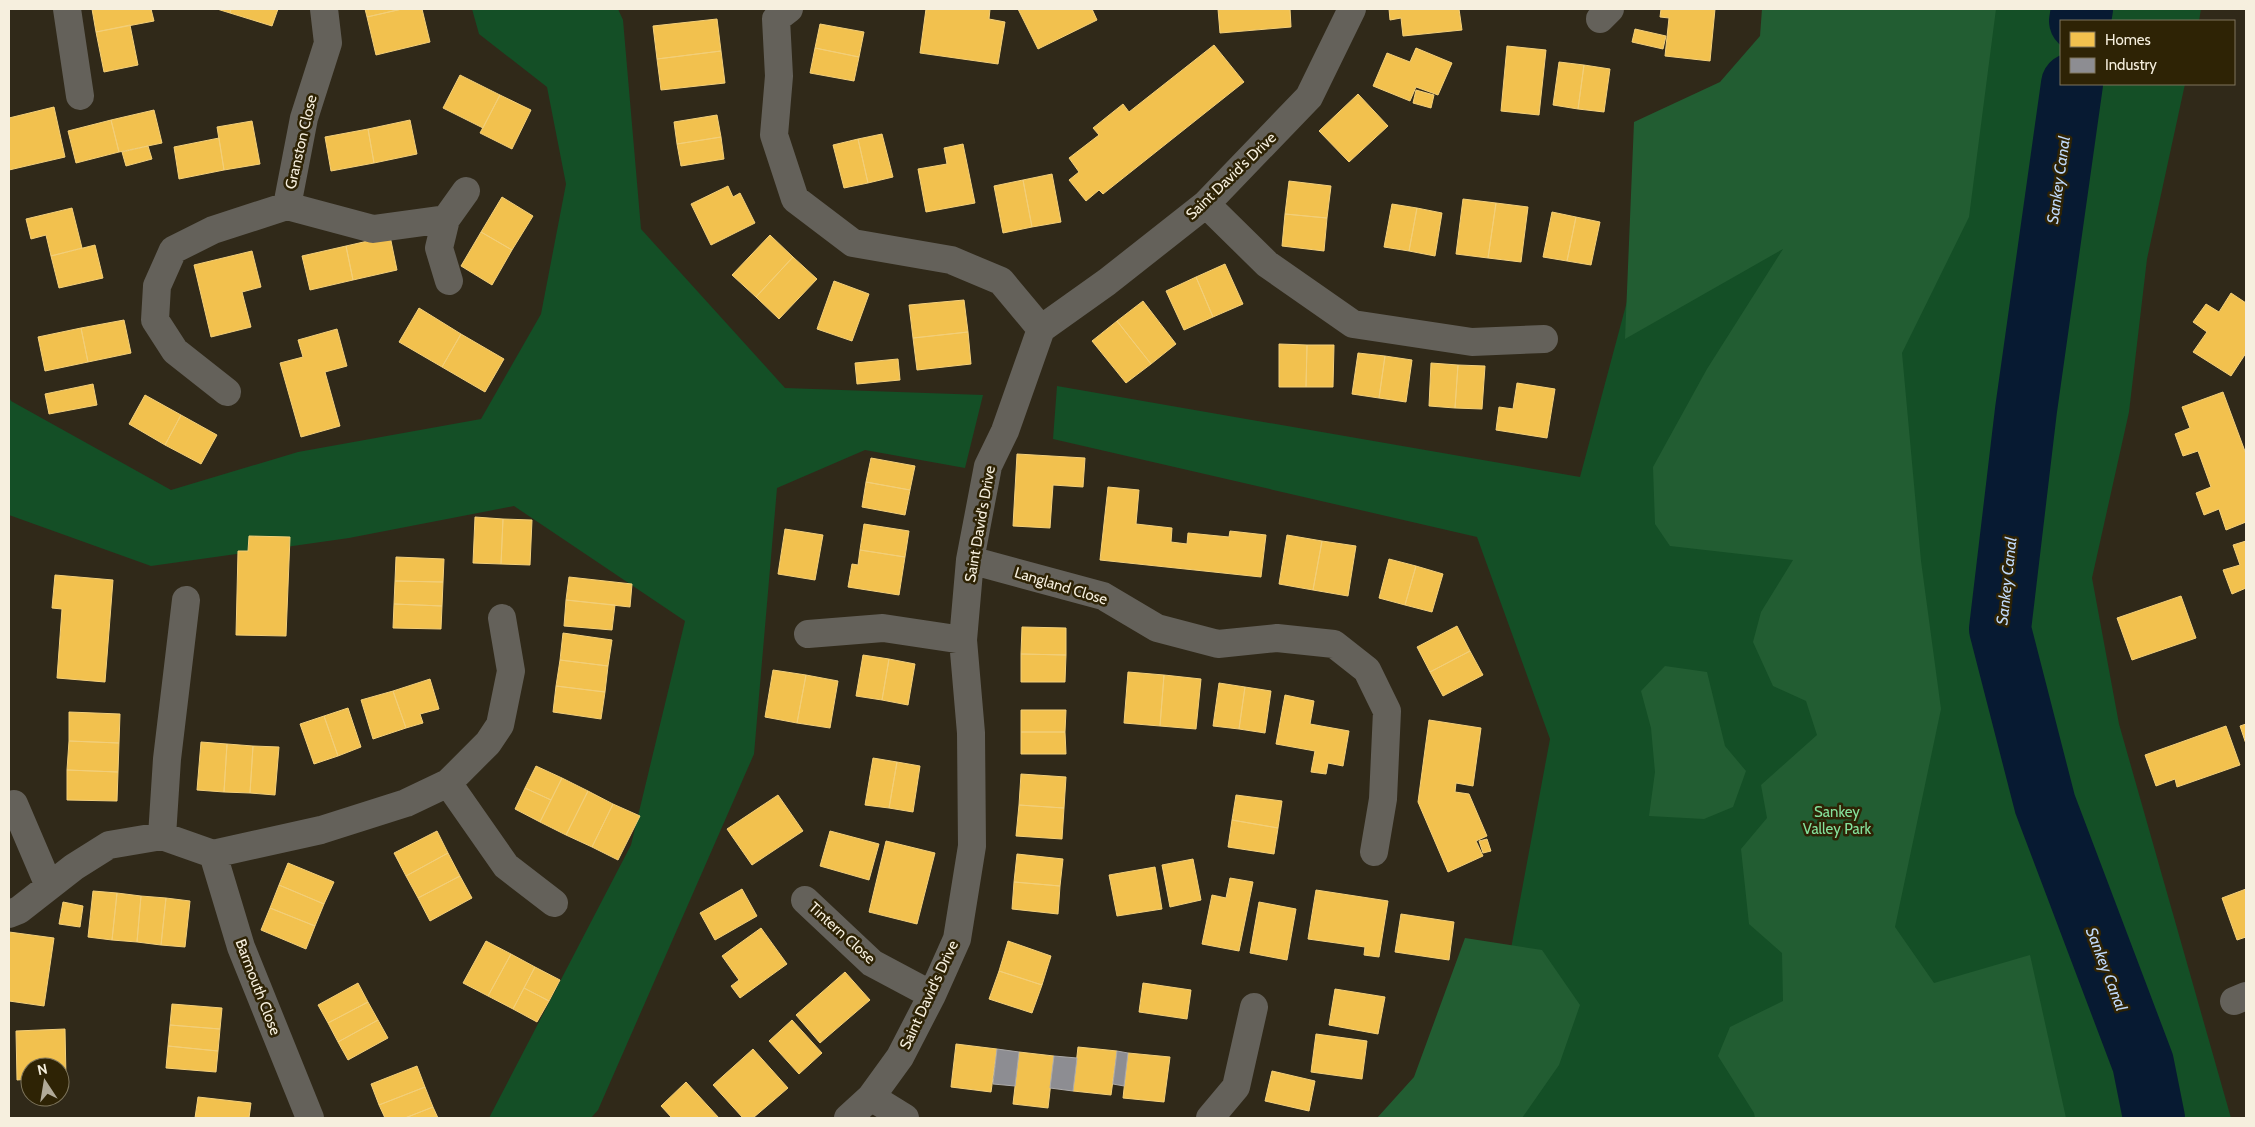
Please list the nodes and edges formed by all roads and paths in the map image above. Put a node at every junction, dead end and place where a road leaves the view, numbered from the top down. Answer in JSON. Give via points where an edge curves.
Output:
{"nodes":[{"id":1,"x":67,"y":9,"type":"edge"},
{"id":2,"x":324,"y":9,"type":"edge"},
{"id":3,"x":1352,"y":9,"type":"edge"},
{"id":4,"x":779,"y":12,"type":"edge"},
{"id":5,"x":80,"y":96,"type":"dead end"},
{"id":6,"x":466,"y":191,"type":"dead end"},
{"id":7,"x":1206,"y":204,"type":"junction"},
{"id":8,"x":287,"y":206,"type":"junction"},
{"id":9,"x":446,"y":219,"type":"junction"},
{"id":10,"x":448,"y":281,"type":"dead end"},
{"id":11,"x":1041,"y":330,"type":"junction"},
{"id":12,"x":1544,"y":339,"type":"dead end"},
{"id":13,"x":227,"y":392,"type":"dead end"},
{"id":14,"x":970,"y":560,"type":"junction"},
{"id":15,"x":186,"y":600,"type":"dead end"},
{"id":16,"x":502,"y":618,"type":"dead end"},
{"id":17,"x":808,"y":634,"type":"dead end"},
{"id":18,"x":963,"y":640,"type":"junction"},
{"id":19,"x":448,"y":783,"type":"junction"},
{"id":20,"x":14,"y":804,"type":"dead end"},
{"id":21,"x":162,"y":836,"type":"junction"},
{"id":22,"x":1374,"y":852,"type":"dead end"},
{"id":23,"x":213,"y":854,"type":"junction"},
{"id":24,"x":48,"y":886,"type":"junction"},
{"id":25,"x":805,"y":900,"type":"dead end"},
{"id":26,"x":554,"y":904,"type":"dead end"},
{"id":27,"x":9,"y":914,"type":"edge"},
{"id":28,"x":932,"y":996,"type":"junction"},
{"id":29,"x":1254,"y":1007,"type":"dead end"},
{"id":30,"x":871,"y":1097,"type":"junction"},
{"id":31,"x":310,"y":1118,"type":"edge"},
{"id":32,"x":848,"y":1118,"type":"edge"},
{"id":33,"x":906,"y":1118,"type":"edge"},
{"id":34,"x":1210,"y":1118,"type":"edge"}],
"edges":[{"from":1,"to":5,"type":"street"},
{"from":2,"to":8,"type":"street","name":"Granston Close","via":[[328,43],[304,118]]},
{"from":3,"to":7,"type":"street","name":"Saint David's Drive","via":[[1309,97]]},
{"from":4,"to":11,"type":"street","via":[[779,76],[774,135],[795,199],[853,243],[951,260],[1001,281]]},
{"from":6,"to":9,"type":"street"},
{"from":7,"to":11,"type":"street","name":"Saint David's Drive"},
{"from":7,"to":12,"type":"street","via":[[1267,264],[1353,324],[1472,342]]},
{"from":8,"to":9,"type":"street","name":"Granston Close","via":[[373,229]]},
{"from":8,"to":13,"type":"street","via":[[213,230],[173,250],[157,286],[155,320],[175,351]]},
{"from":9,"to":10,"type":"street","via":[[439,248]]},
{"from":11,"to":14,"type":"street","name":"Saint David's Drive","via":[[1005,432],[988,466]]},
{"from":14,"to":18,"type":"street","name":"Saint David's Drive"},
{"from":14,"to":22,"type":"street","name":"Langland Close","via":[[1104,596],[1157,628],[1218,644],[1277,638],[1334,644],[1367,670],[1386,711],[1383,799]]},
{"from":15,"to":21,"type":"street","via":[[167,759]]},
{"from":16,"to":19,"type":"street","via":[[511,671],[500,725],[488,743]]},
{"from":17,"to":18,"type":"street","via":[[883,628]]},
{"from":18,"to":28,"type":"street","name":"Saint David's Drive","via":[[971,733],[972,846],[957,938]]},
{"from":19,"to":23,"type":"street","via":[[406,803],[322,830]]},
{"from":19,"to":26,"type":"street","via":[[506,866]]},
{"from":20,"to":24,"type":"street"},
{"from":21,"to":23,"type":"street"},
{"from":21,"to":24,"type":"street","via":[[109,845]]},
{"from":23,"to":31,"type":"street","name":"Barmouth Close","via":[[241,947]]},
{"from":24,"to":27,"type":"street","via":[[19,910]]},
{"from":25,"to":28,"type":"street","name":"Tintern Close","via":[[872,962]]},
{"from":28,"to":30,"type":"street","name":"Saint David's Drive","via":[[900,1057]]},
{"from":29,"to":34,"type":"street","via":[[1236,1087]]},
{"from":30,"to":32,"type":"street","name":"Saint David's Drive"},
{"from":30,"to":33,"type":"street"}]}
